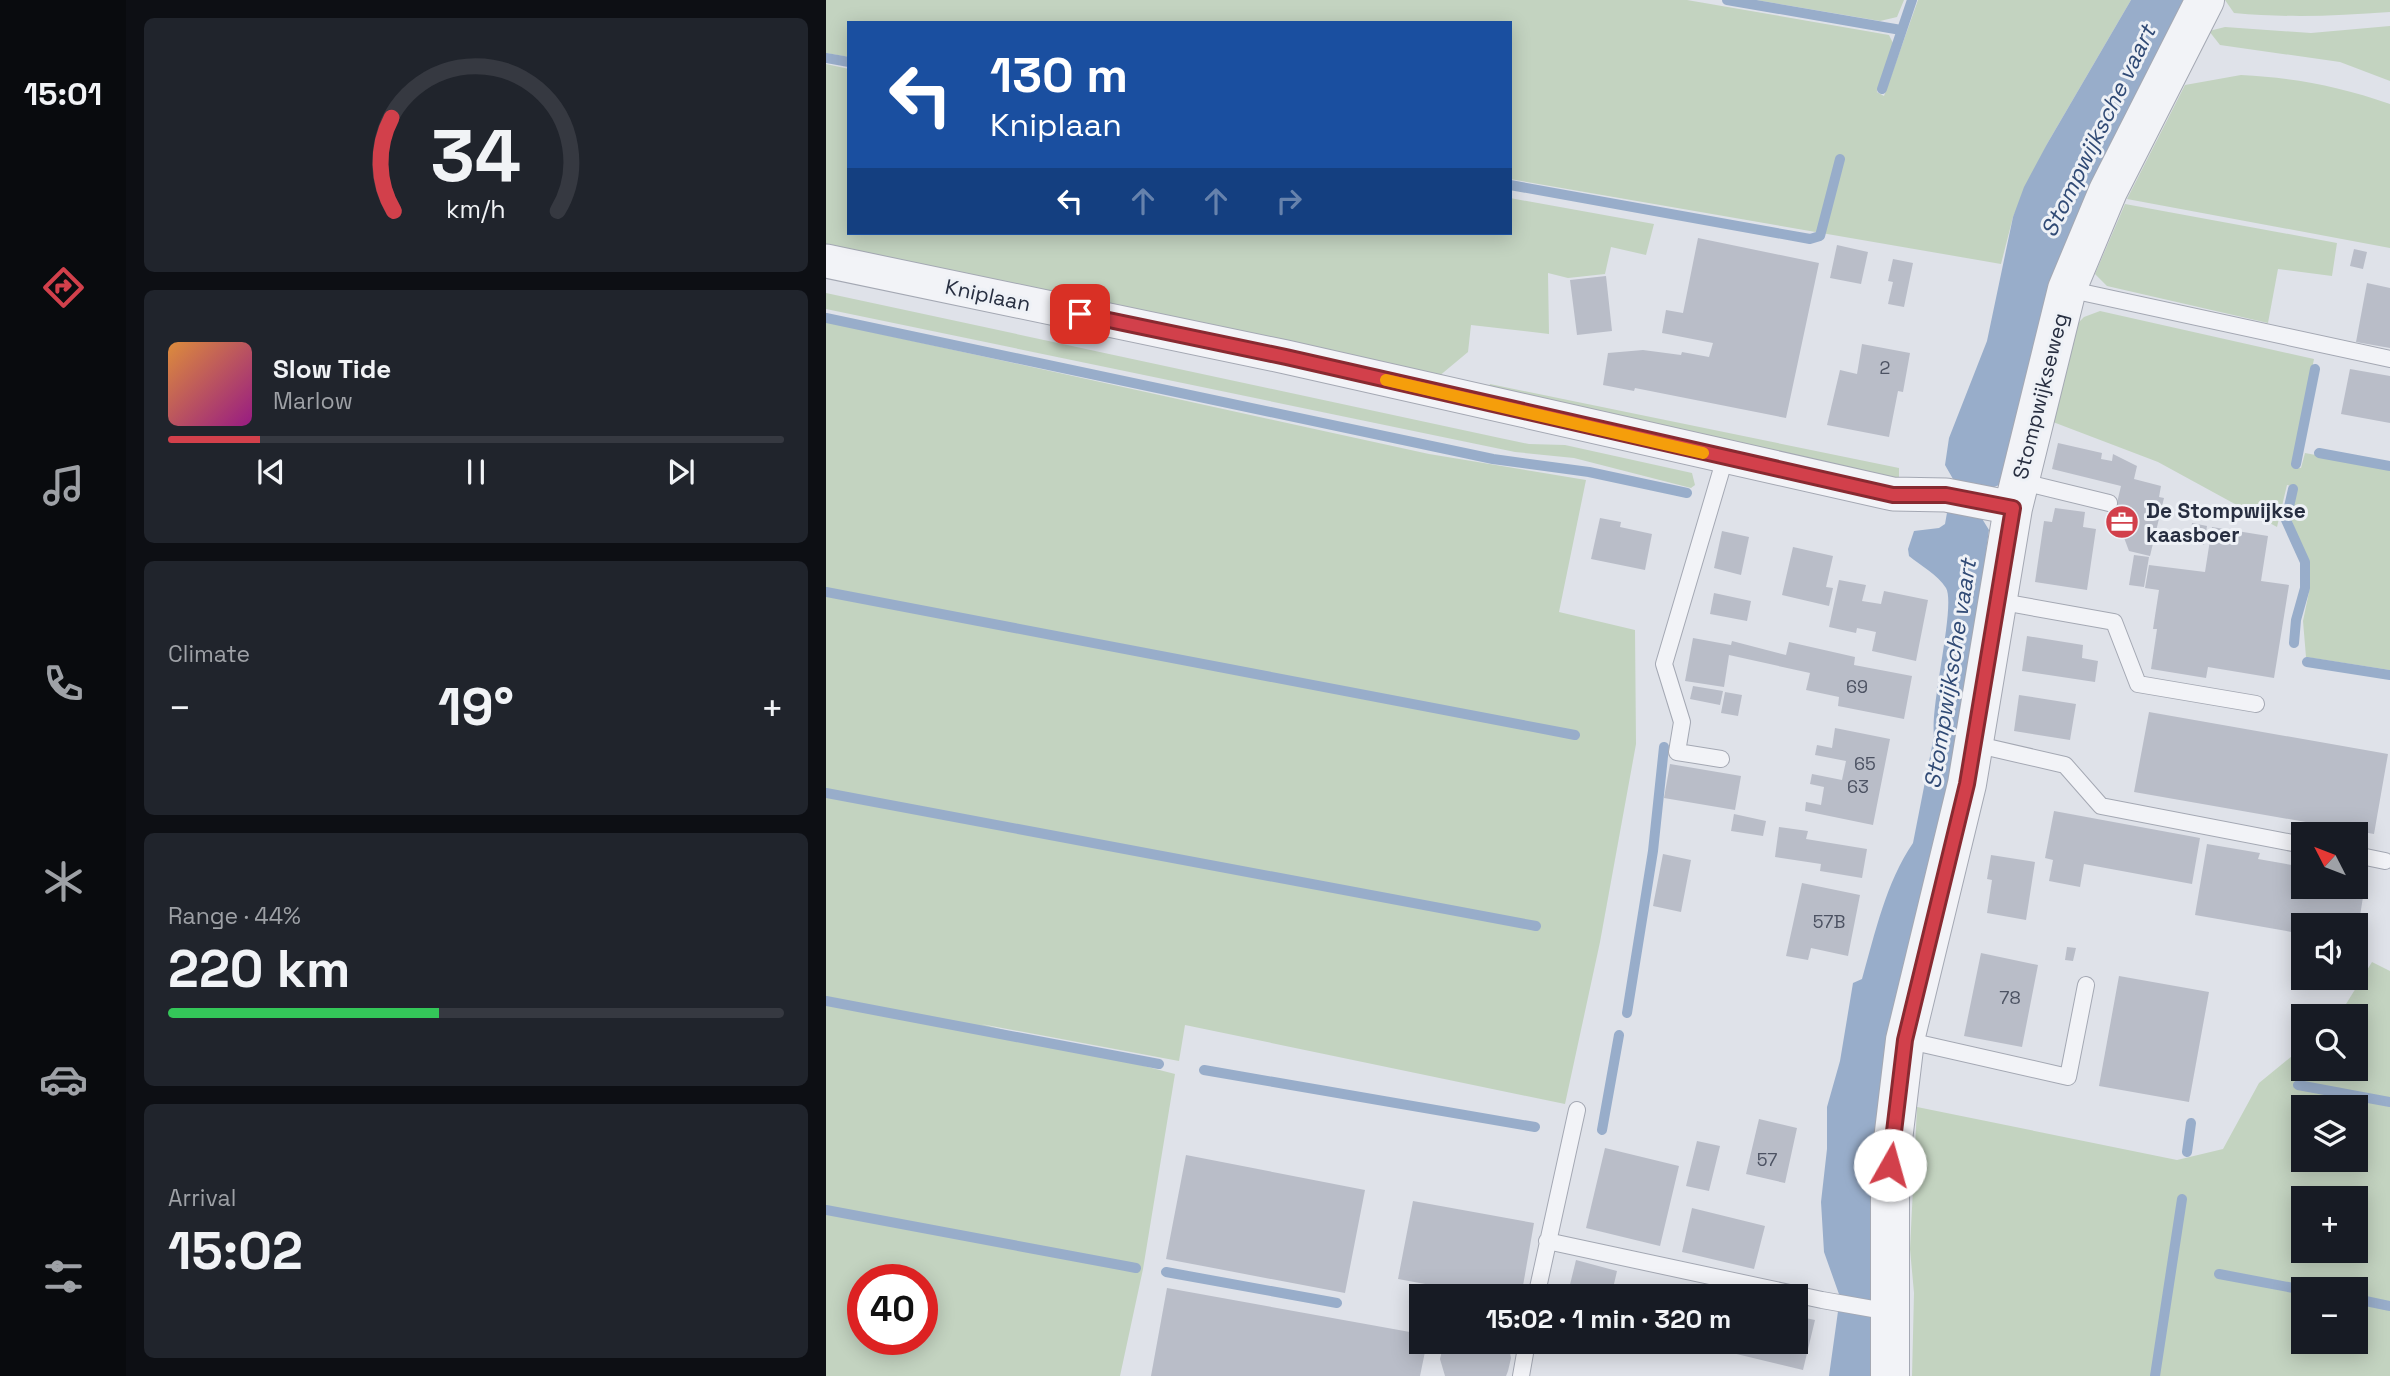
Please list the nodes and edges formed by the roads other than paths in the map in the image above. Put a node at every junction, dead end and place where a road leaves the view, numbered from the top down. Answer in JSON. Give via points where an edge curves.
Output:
{"nodes":[{"id":1,"x":2200,"y":10,"type":"edge"},
{"id":2,"x":826,"y":261,"type":"edge"},
{"id":3,"x":2067,"y":289,"type":"junction"},
{"id":4,"x":2390,"y":359,"type":"edge"},
{"id":5,"x":1725,"y":458,"type":"junction"},
{"id":6,"x":2006,"y":498,"type":"junction"},
{"id":7,"x":2109,"y":503,"type":"dead end"},
{"id":8,"x":1997,"y":601,"type":"junction"},
{"id":9,"x":2256,"y":704,"type":"dead end"},
{"id":10,"x":1974,"y":744,"type":"junction"},
{"id":11,"x":1721,"y":759,"type":"dead end"},
{"id":12,"x":2291,"y":843,"type":"edge"},
{"id":13,"x":2368,"y":857,"type":"edge"},
{"id":14,"x":2385,"y":861,"type":"dead end"},
{"id":15,"x":2086,"y":985,"type":"dead end"},
{"id":16,"x":1905,"y":1040,"type":"junction"},
{"id":17,"x":1577,"y":1110,"type":"dead end"},
{"id":18,"x":1547,"y":1241,"type":"junction"},
{"id":19,"x":1539,"y":1284,"type":"edge"},
{"id":20,"x":1884,"y":1311,"type":"junction"},
{"id":21,"x":1525,"y":1354,"type":"edge"},
{"id":22,"x":1521,"y":1376,"type":"edge"},
{"id":23,"x":1890,"y":1376,"type":"edge"}],
"edges":[{"from":1,"to":3,"type":"street","name":"Stompwijkseweg","via":[[2108,191]]},
{"from":2,"to":5,"type":"street","name":"Kniplaan","via":[[1286,357]]},
{"from":3,"to":4,"type":"lane"},
{"from":3,"to":6,"type":"street","name":"Stompwijkseweg"},
{"from":5,"to":6,"type":"street","name":"Kniplaan","via":[[1893,495]]},
{"from":5,"to":11,"type":"lane","via":[[1664,664],[1682,722],[1677,752]]},
{"from":6,"to":7,"type":"lane"},
{"from":6,"to":8,"type":"street","name":"Stompwijkseweg"},
{"from":8,"to":9,"type":"lane","via":[[2114,622],[2138,684]]},
{"from":8,"to":10,"type":"street","name":"Stompwijkseweg"},
{"from":10,"to":12,"type":"lane","via":[[2065,765],[2101,806]]},
{"from":10,"to":16,"type":"street","name":"Stompwijkseweg"},
{"from":13,"to":14,"type":"lane"},
{"from":15,"to":16,"type":"lane","via":[[2068,1077]]},
{"from":16,"to":20,"type":"street","name":"Stompwijkseweg","via":[[1890,1165]]},
{"from":17,"to":18,"type":"lane"},
{"from":18,"to":19,"type":"lane"},
{"from":18,"to":20,"type":"lane"},
{"from":20,"to":23,"type":"street","name":"Stompwijkseweg"},
{"from":21,"to":22,"type":"lane"}]}
